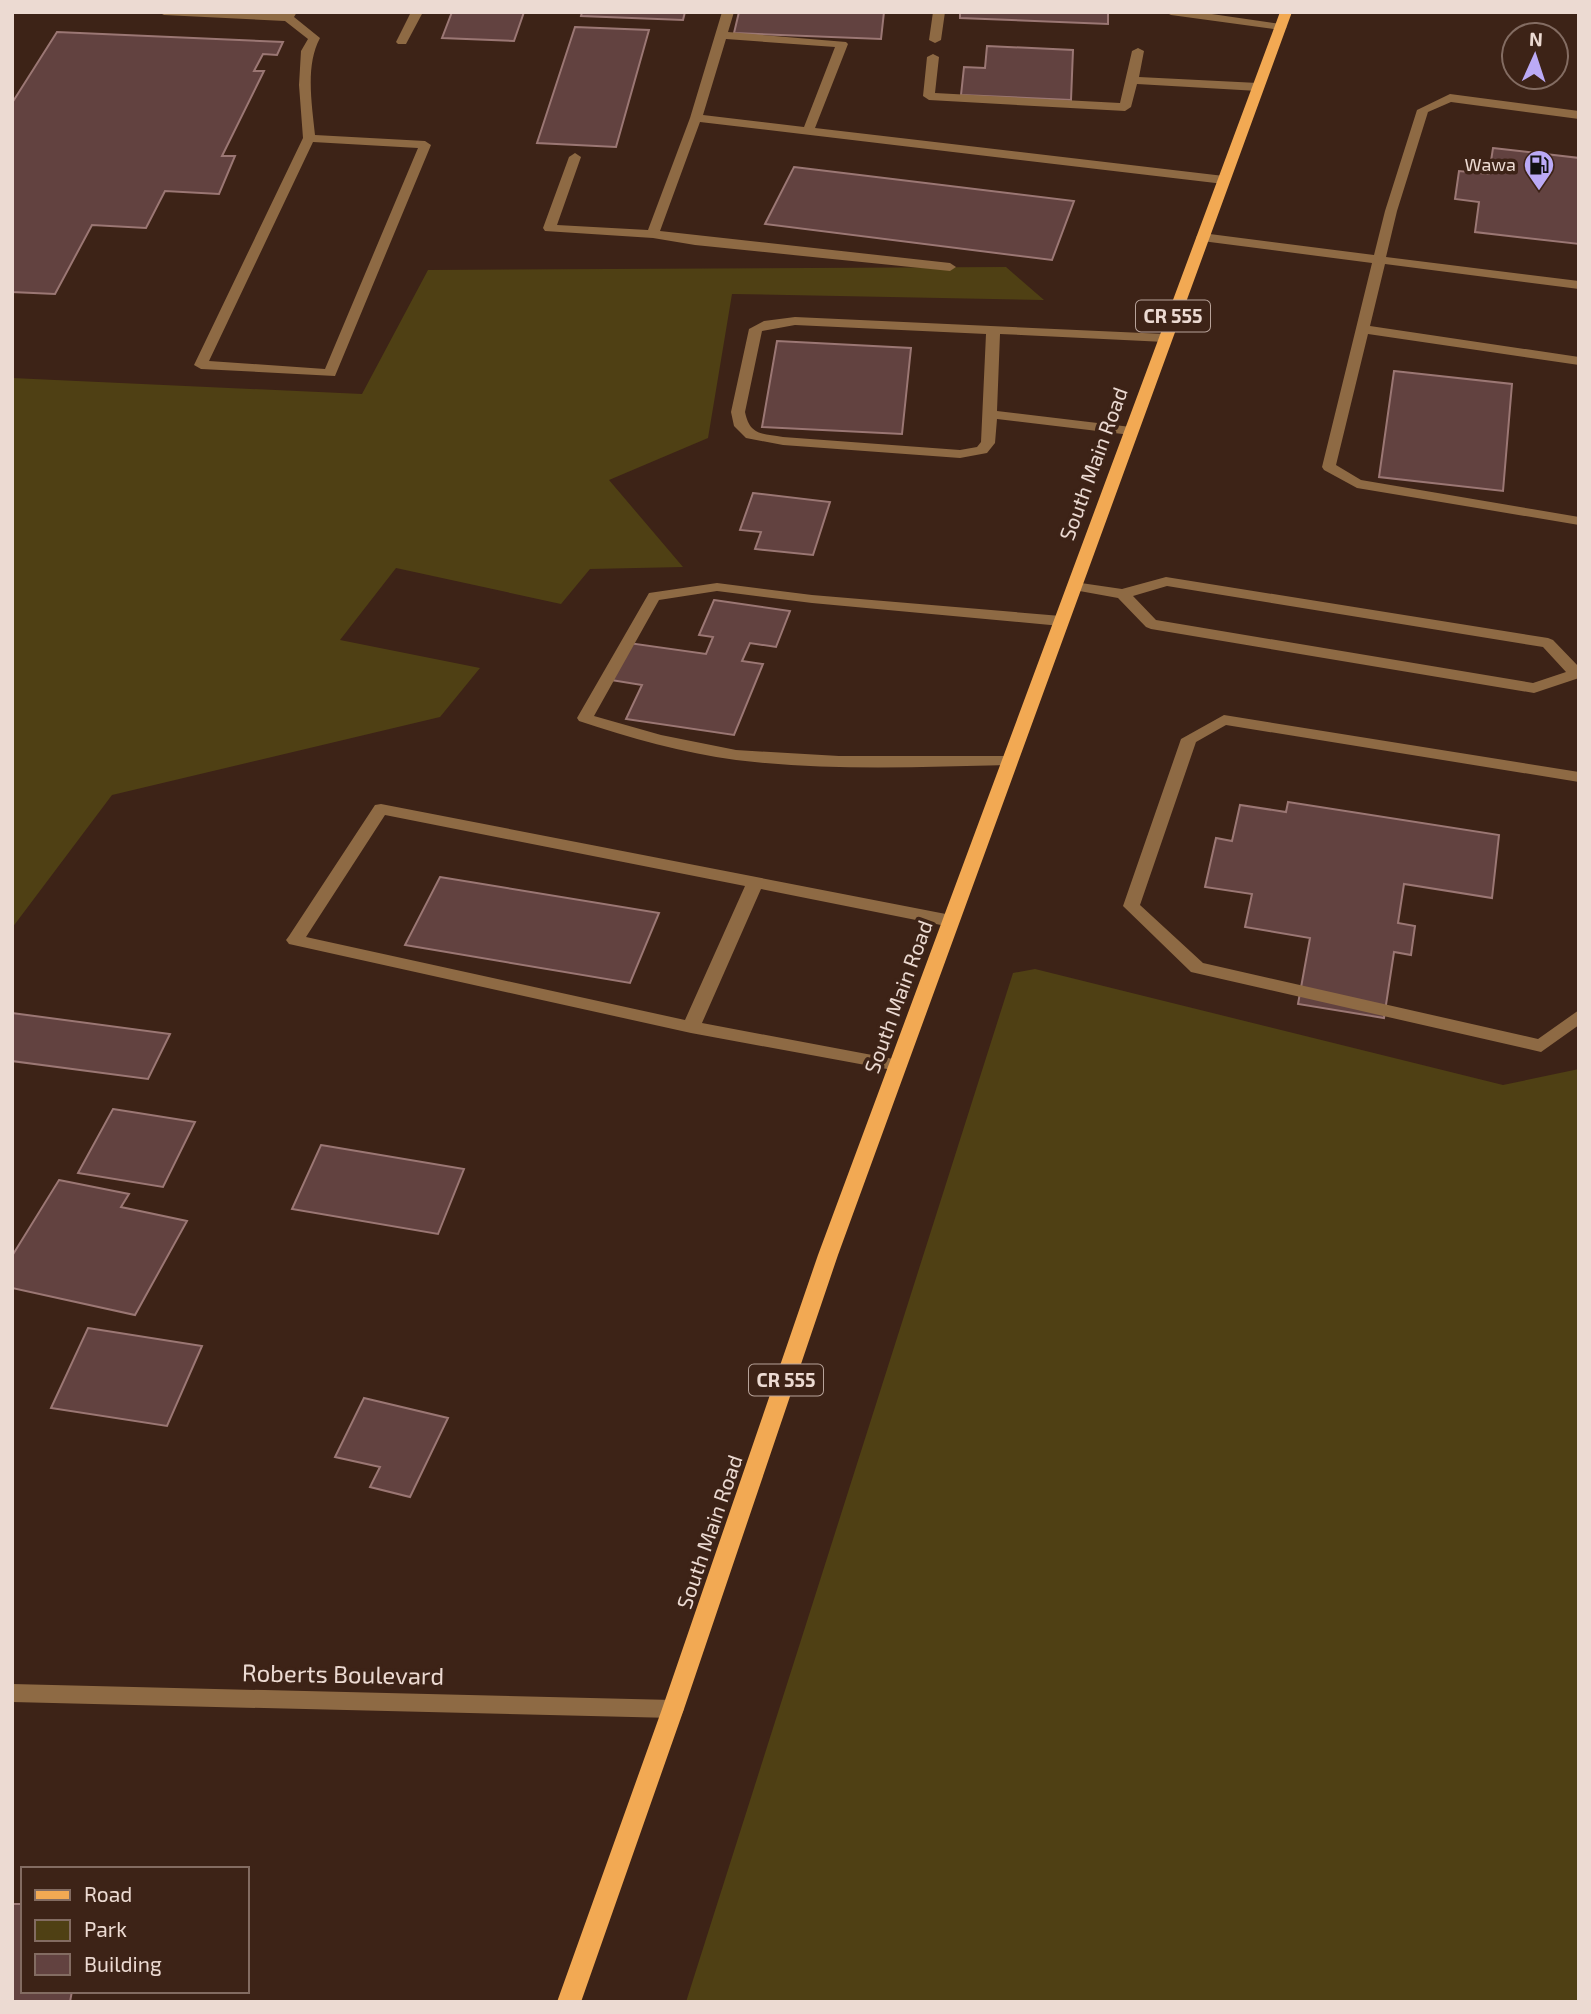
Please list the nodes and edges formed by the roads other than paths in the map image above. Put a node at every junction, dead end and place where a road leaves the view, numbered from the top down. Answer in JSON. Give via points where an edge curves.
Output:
{"nodes":[{"id":1,"x":164,"y":12,"type":"edge"},
{"id":2,"x":417,"y":12,"type":"edge"},
{"id":3,"x":728,"y":12,"type":"edge"},
{"id":4,"x":939,"y":12,"type":"edge"},
{"id":5,"x":1171,"y":12,"type":"edge"},
{"id":6,"x":1286,"y":12,"type":"edge"},
{"id":7,"x":289,"y":15,"type":"edge"},
{"id":8,"x":1281,"y":27,"type":"junction"},
{"id":9,"x":721,"y":36,"type":"junction"},
{"id":10,"x":935,"y":40,"type":"dead end"},
{"id":11,"x":402,"y":42,"type":"dead end"},
{"id":12,"x":1138,"y":51,"type":"dead end"},
{"id":13,"x":933,"y":57,"type":"dead end"},
{"id":14,"x":1132,"y":79,"type":"junction"},
{"id":15,"x":1258,"y":87,"type":"junction"},
{"id":16,"x":1579,"y":115,"type":"edge"},
{"id":17,"x":696,"y":118,"type":"junction"},
{"id":18,"x":808,"y":131,"type":"junction"},
{"id":19,"x":309,"y":138,"type":"junction"},
{"id":20,"x":575,"y":157,"type":"dead end"},
{"id":21,"x":1224,"y":180,"type":"junction"},
{"id":22,"x":653,"y":234,"type":"junction"},
{"id":23,"x":1202,"y":237,"type":"junction"},
{"id":24,"x":1379,"y":261,"type":"junction"},
{"id":25,"x":950,"y":267,"type":"dead end"},
{"id":26,"x":1579,"y":285,"type":"edge"},
{"id":27,"x":1362,"y":329,"type":"junction"},
{"id":28,"x":993,"y":330,"type":"junction"},
{"id":29,"x":1165,"y":338,"type":"junction"},
{"id":30,"x":1579,"y":361,"type":"edge"},
{"id":31,"x":989,"y":414,"type":"junction"},
{"id":32,"x":1131,"y":431,"type":"junction"},
{"id":33,"x":1579,"y":521,"type":"edge"},
{"id":34,"x":1074,"y":586,"type":"junction"},
{"id":35,"x":1124,"y":594,"type":"junction"},
{"id":36,"x":1061,"y":621,"type":"junction"},
{"id":37,"x":1577,"y":673,"type":"edge"},
{"id":38,"x":1010,"y":760,"type":"junction"},
{"id":39,"x":1570,"y":776,"type":"edge"},
{"id":40,"x":755,"y":883,"type":"junction"},
{"id":41,"x":951,"y":921,"type":"junction"},
{"id":42,"x":1579,"y":1016,"type":"edge"},
{"id":43,"x":691,"y":1027,"type":"junction"},
{"id":44,"x":898,"y":1065,"type":"junction"},
{"id":45,"x":12,"y":1693,"type":"edge"},
{"id":46,"x":673,"y":1709,"type":"junction"},
{"id":47,"x":569,"y":2002,"type":"edge"}],
"edges":[{"from":1,"to":7,"type":"street"},
{"from":2,"to":11,"type":"street"},
{"from":3,"to":9,"type":"street"},
{"from":4,"to":10,"type":"street"},
{"from":5,"to":8,"type":"street"},
{"from":6,"to":8,"type":"main road","name":"South Main Road","number":"CR 555"},
{"from":7,"to":19,"type":"street","via":[[314,38],[307,51],[305,85]]},
{"from":8,"to":15,"type":"main road","name":"South Main Road","number":"CR 555"},
{"from":9,"to":17,"type":"street"},
{"from":9,"to":18,"type":"street","via":[[842,44]]},
{"from":12,"to":14,"type":"street"},
{"from":13,"to":14,"type":"street","via":[[929,96],[1125,107]]},
{"from":14,"to":15,"type":"street"},
{"from":15,"to":21,"type":"main road","name":"South Main Road","number":"CR 555"},
{"from":16,"to":24,"type":"street","via":[[1450,98],[1423,110]]},
{"from":17,"to":18,"type":"street"},
{"from":17,"to":22,"type":"street"},
{"from":18,"to":21,"type":"street"},
{"from":19,"to":19,"type":"street","via":[[273,214],[201,365],[330,373],[425,145]]},
{"from":20,"to":22,"type":"street","via":[[549,228]]},
{"from":21,"to":23,"type":"main road","name":"South Main Road","number":"CR 555"},
{"from":22,"to":25,"type":"street"},
{"from":23,"to":24,"type":"street"},
{"from":23,"to":29,"type":"main road","name":"South Main Road","number":"CR 555"},
{"from":24,"to":26,"type":"street"},
{"from":24,"to":27,"type":"street"},
{"from":27,"to":30,"type":"street"},
{"from":27,"to":33,"type":"street","via":[[1329,467],[1357,484]]},
{"from":28,"to":29,"type":"street"},
{"from":28,"to":31,"type":"street"},
{"from":28,"to":31,"type":"street","via":[[795,321],[769,324],[756,329],[738,412],[741,426],[751,435],[960,454],[982,450],[988,443]]},
{"from":29,"to":32,"type":"main road","name":"South Main Road","number":"CR 555"},
{"from":31,"to":32,"type":"street"},
{"from":32,"to":34,"type":"main road","name":"South Main Road","number":"CR 555"},
{"from":34,"to":35,"type":"street"},
{"from":34,"to":36,"type":"main road","name":"South Main Road","number":"CR 555"},
{"from":35,"to":37,"type":"street","via":[[1166,581],[1548,643]]},
{"from":35,"to":37,"type":"street","via":[[1151,624],[1534,688]]},
{"from":36,"to":38,"type":"main road","name":"South Main Road","number":"CR 555"},
{"from":36,"to":38,"type":"street","via":[[717,587],[654,596],[585,718],[646,737],[735,754],[848,763]]},
{"from":38,"to":41,"type":"main road","name":"South Main Road","number":"CR 555"},
{"from":39,"to":42,"type":"street","via":[[1224,720],[1189,739],[1131,906],[1197,968],[1541,1046]]},
{"from":40,"to":41,"type":"street"},
{"from":40,"to":43,"type":"street"},
{"from":40,"to":43,"type":"street","via":[[381,809],[295,940]]},
{"from":41,"to":44,"type":"main road","name":"South Main Road","number":"CR 555"},
{"from":43,"to":44,"type":"street"},
{"from":44,"to":46,"type":"main road","name":"South Main Road","number":"CR 555"},
{"from":45,"to":46,"type":"street","name":"Roberts Boulevard"},
{"from":46,"to":47,"type":"main road","name":"South Main Road","number":"CR 555"}]}
